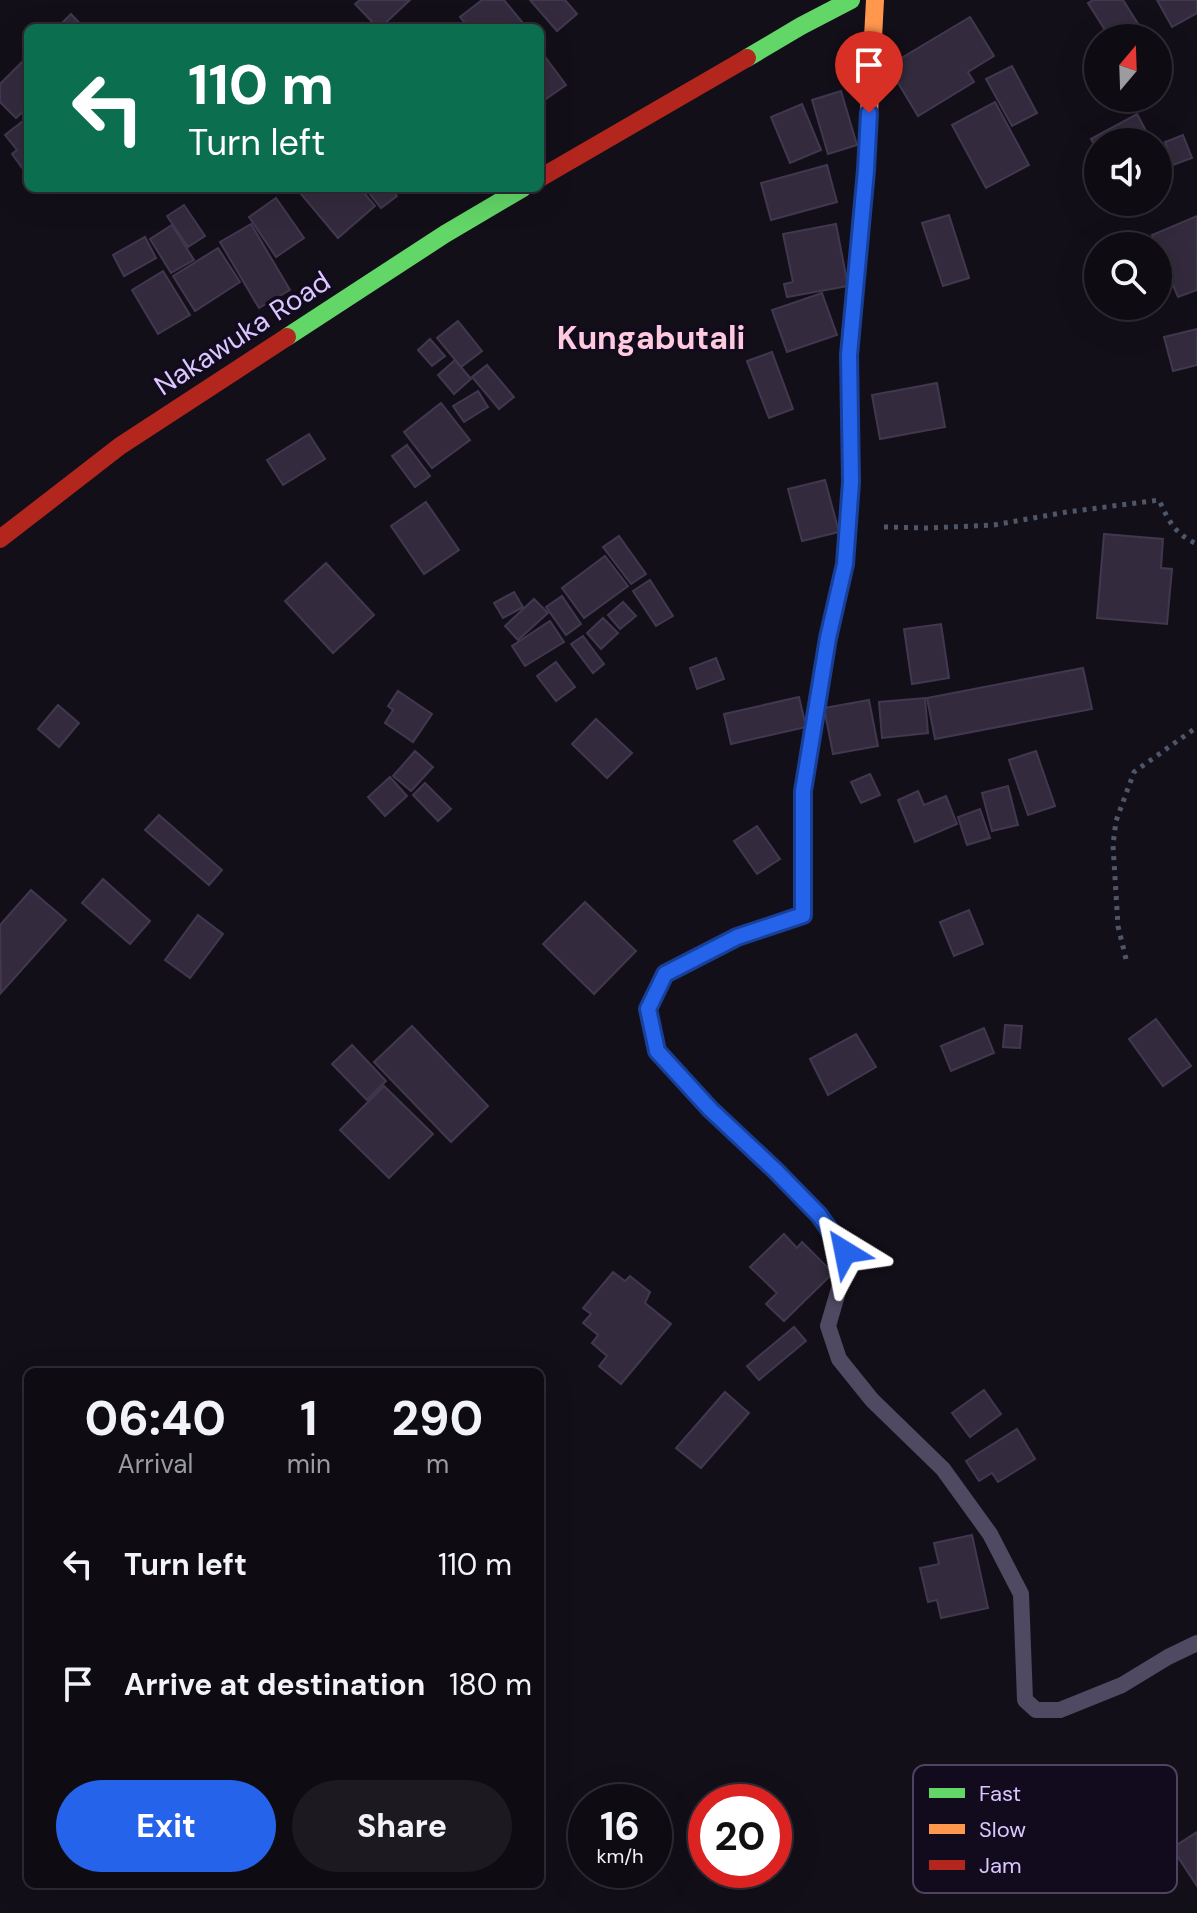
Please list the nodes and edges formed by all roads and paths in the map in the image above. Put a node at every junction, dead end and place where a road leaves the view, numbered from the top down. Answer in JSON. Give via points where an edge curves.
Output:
{"nodes":[{"id":1,"x":851,"y":0,"type":"edge"},
{"id":2,"x":875,"y":0,"type":"edge"},
{"id":3,"x":544,"y":176,"type":"edge"},
{"id":4,"x":516,"y":192,"type":"edge"},
{"id":5,"x":847,"y":526,"type":"junction"},
{"id":6,"x":0,"y":539,"type":"edge"},
{"id":7,"x":1197,"y":544,"type":"edge"},
{"id":8,"x":1197,"y":727,"type":"edge"},
{"id":9,"x":803,"y":915,"type":"joint"},
{"id":10,"x":1126,"y":959,"type":"dead end"},
{"id":11,"x":1197,"y":1643,"type":"edge"}],
"edges":[{"from":1,"to":3,"type":"main road"},
{"from":2,"to":5,"type":"main road","via":[[849,355]]},
{"from":4,"to":6,"type":"main road","name":"Nakawuka Road","via":[[120,446]]},
{"from":5,"to":7,"type":"path","via":[[994,525],[1159,500],[1168,521]]},
{"from":5,"to":9,"type":"main road","via":[[845,564],[803,791]]},
{"from":8,"to":10,"type":"path","via":[[1134,772],[1116,821],[1118,926]]},
{"from":9,"to":11,"type":"lane","via":[[737,937],[665,974],[648,1009],[657,1051],[819,1215],[845,1252],[828,1326],[839,1359],[872,1400],[943,1469],[990,1534],[1021,1594],[1025,1700],[1036,1710],[1060,1710],[1122,1685]]}]}
